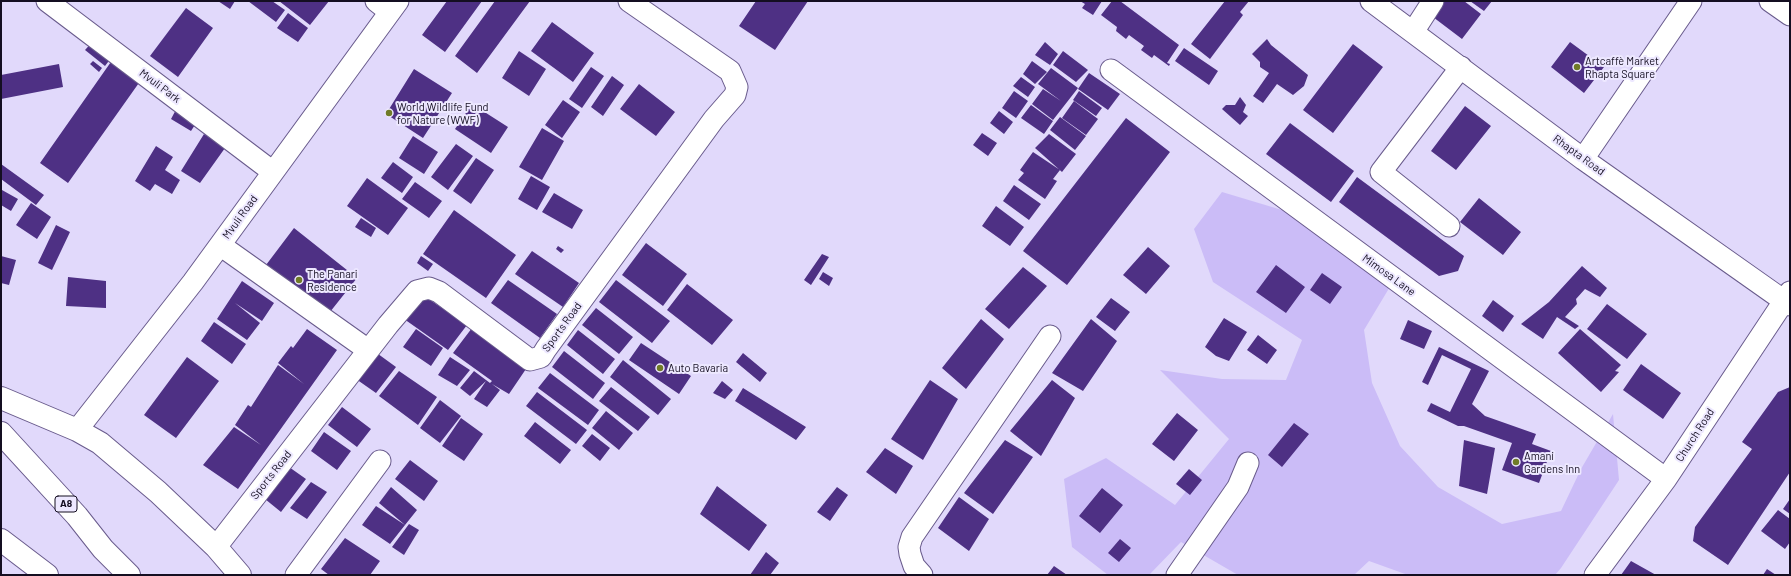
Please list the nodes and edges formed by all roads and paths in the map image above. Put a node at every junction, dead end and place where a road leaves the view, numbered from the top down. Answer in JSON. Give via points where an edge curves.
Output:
{"nodes":[{"id":1,"x":47,"y":1,"type":"edge"},
{"id":2,"x":629,"y":1,"type":"edge"},
{"id":3,"x":1371,"y":1,"type":"edge"},
{"id":4,"x":1433,"y":1,"type":"edge"},
{"id":5,"x":1691,"y":1,"type":"edge"},
{"id":6,"x":1770,"y":1,"type":"edge"},
{"id":7,"x":388,"y":5,"type":"edge"},
{"id":8,"x":1790,"y":15,"type":"edge"},
{"id":9,"x":1413,"y":32,"type":"junction"},
{"id":10,"x":1461,"y":67,"type":"junction"},
{"id":11,"x":1111,"y":70,"type":"dead end"},
{"id":12,"x":1583,"y":159,"type":"junction"},
{"id":13,"x":274,"y":172,"type":"junction"},
{"id":14,"x":1449,"y":226,"type":"dead end"},
{"id":15,"x":220,"y":245,"type":"junction"},
{"id":16,"x":1788,"y":299,"type":"edge"},
{"id":17,"x":1050,"y":336,"type":"dead end"},
{"id":18,"x":368,"y":350,"type":"junction"},
{"id":19,"x":1,"y":398,"type":"edge"},
{"id":20,"x":77,"y":430,"type":"junction"},
{"id":21,"x":1,"y":433,"type":"edge"},
{"id":22,"x":380,"y":461,"type":"dead end"},
{"id":23,"x":1248,"y":463,"type":"dead end"},
{"id":24,"x":1666,"y":479,"type":"junction"},
{"id":25,"x":1,"y":540,"type":"edge"},
{"id":26,"x":216,"y":547,"type":"junction"},
{"id":27,"x":47,"y":575,"type":"edge"},
{"id":28,"x":129,"y":575,"type":"edge"},
{"id":29,"x":240,"y":575,"type":"edge"},
{"id":30,"x":296,"y":575,"type":"edge"},
{"id":31,"x":922,"y":575,"type":"edge"},
{"id":32,"x":1177,"y":575,"type":"edge"},
{"id":33,"x":1595,"y":575,"type":"edge"}],
"edges":[{"from":1,"to":13,"type":"street","name":"Mvuli Park"},
{"from":2,"to":18,"type":"street","name":"Sports Road","via":[[730,71],[737,87],[735,95],[714,119],[541,356],[530,360],[439,292],[429,288],[418,291],[411,297]]},
{"from":3,"to":9,"type":"street","name":"Rhapta Road"},
{"from":4,"to":9,"type":"street"},
{"from":5,"to":12,"type":"street"},
{"from":6,"to":8,"type":"street"},
{"from":7,"to":13,"type":"street","name":"Mvuli Road"},
{"from":9,"to":10,"type":"street","name":"Rhapta Road"},
{"from":10,"to":12,"type":"street","name":"Rhapta Road"},
{"from":10,"to":14,"type":"street","via":[[1382,172]]},
{"from":11,"to":24,"type":"street","name":"Mimosa Lane"},
{"from":12,"to":16,"type":"street","name":"Rhapta Road"},
{"from":13,"to":15,"type":"street","name":"Mvuli Road"},
{"from":15,"to":18,"type":"street"},
{"from":15,"to":20,"type":"street","name":"Mvuli Road"},
{"from":16,"to":24,"type":"street","name":"Church Road"},
{"from":17,"to":31,"type":"street","via":[[912,536],[910,554],[914,566]]},
{"from":18,"to":26,"type":"street","name":"Sports Road"},
{"from":19,"to":20,"type":"highway"},
{"from":20,"to":26,"type":"highway","via":[[100,443],[118,458]]},
{"from":21,"to":28,"type":"highway","number":"A8"},
{"from":22,"to":30,"type":"street"},
{"from":23,"to":32,"type":"street","via":[[1238,487]]},
{"from":24,"to":33,"type":"street","name":"Church Road"},
{"from":25,"to":27,"type":"highway"},
{"from":26,"to":29,"type":"highway"}]}
